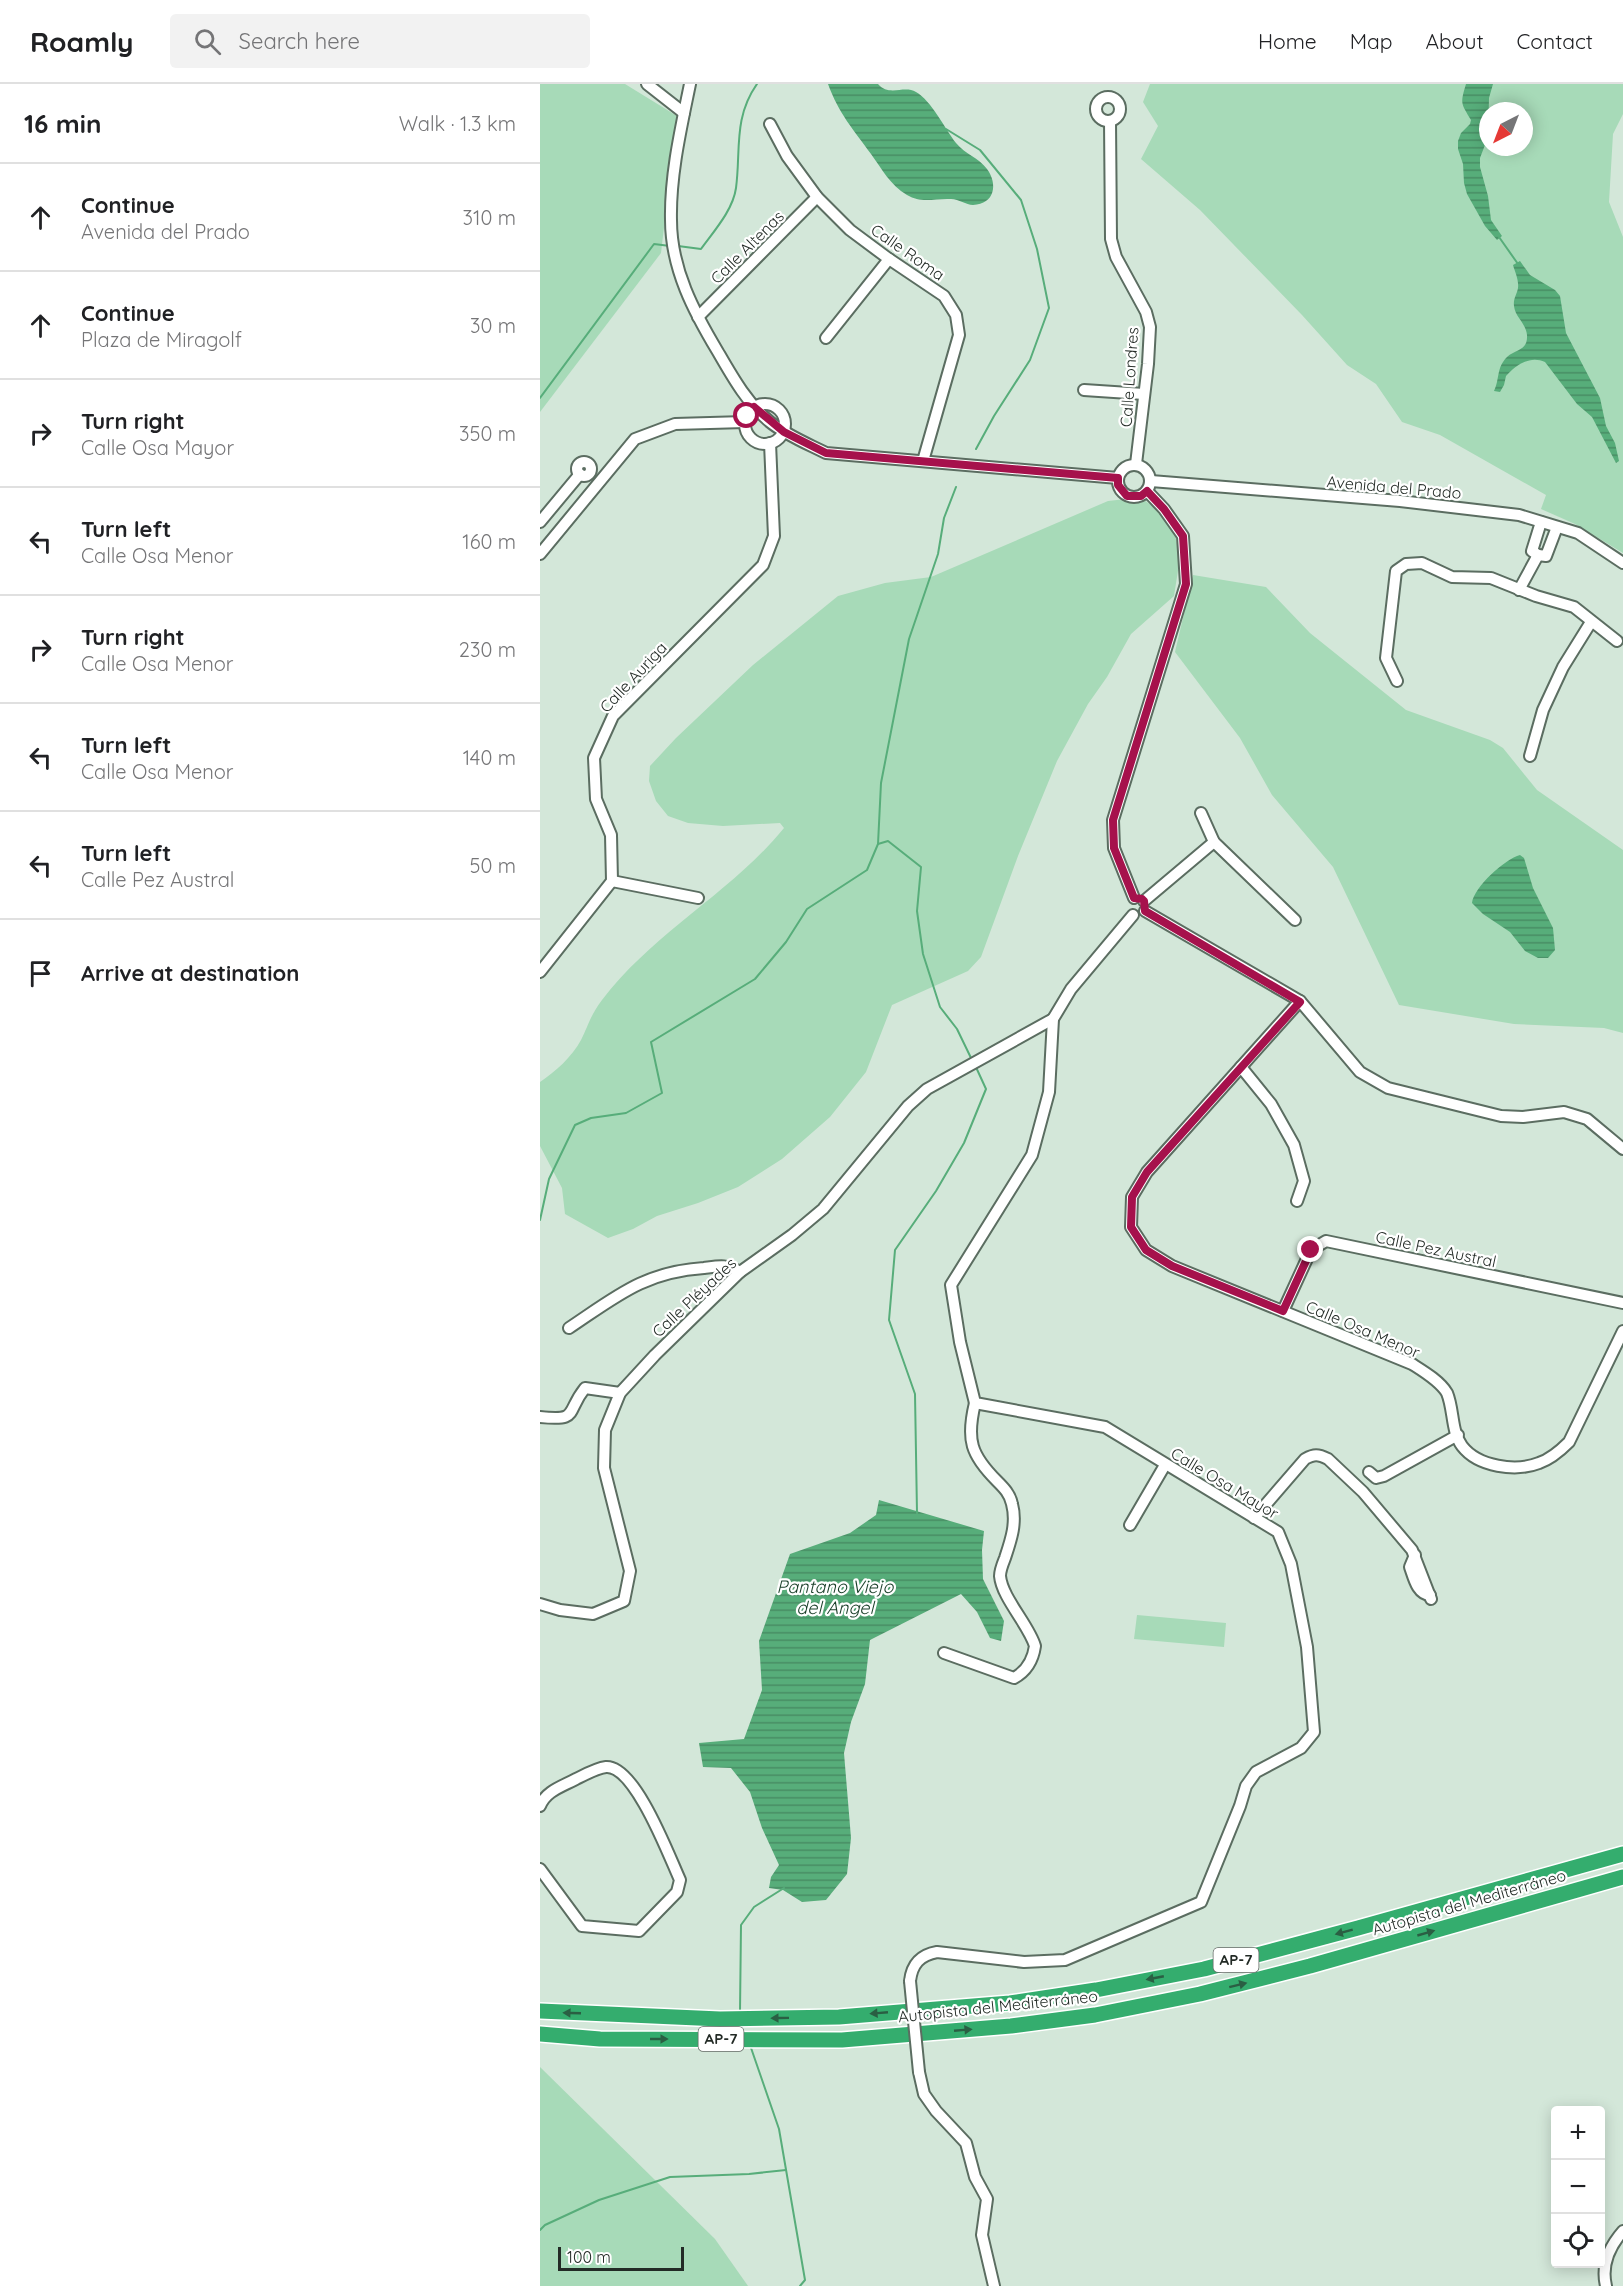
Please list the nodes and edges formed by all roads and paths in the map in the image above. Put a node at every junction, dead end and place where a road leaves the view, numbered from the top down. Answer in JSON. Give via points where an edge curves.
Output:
{"nodes":[{"id":1,"x":647,"y":84,"type":"edge"},
{"id":2,"x":690,"y":84,"type":"edge"},
{"id":3,"x":684,"y":113,"type":"junction"},
{"id":4,"x":1110,"y":121,"type":"dead end"},
{"id":5,"x":770,"y":124,"type":"dead end"},
{"id":6,"x":817,"y":197,"type":"junction"},
{"id":7,"x":889,"y":259,"type":"junction"},
{"id":8,"x":698,"y":317,"type":"junction"},
{"id":9,"x":826,"y":338,"type":"dead end"},
{"id":10,"x":1084,"y":390,"type":"dead end"},
{"id":11,"x":1144,"y":394,"type":"junction"},
{"id":12,"x":754,"y":407,"type":"junction"},
{"id":13,"x":745,"y":422,"type":"junction"},
{"id":14,"x":784,"y":432,"type":"junction"},
{"id":15,"x":770,"y":443,"type":"junction"},
{"id":16,"x":923,"y":461,"type":"junction"},
{"id":17,"x":1136,"y":464,"type":"junction"},
{"id":18,"x":580,"y":474,"type":"dead end"},
{"id":19,"x":1118,"y":478,"type":"junction"},
{"id":20,"x":1149,"y":486,"type":"junction"},
{"id":21,"x":540,"y":522,"type":"edge"},
{"id":22,"x":1541,"y":522,"type":"junction"},
{"id":23,"x":1557,"y":527,"type":"junction"},
{"id":24,"x":540,"y":554,"type":"edge"},
{"id":25,"x":1538,"y":555,"type":"junction"},
{"id":26,"x":1623,"y":563,"type":"edge"},
{"id":27,"x":1519,"y":590,"type":"junction"},
{"id":28,"x":1591,"y":622,"type":"junction"},
{"id":29,"x":1617,"y":641,"type":"dead end"},
{"id":30,"x":1397,"y":681,"type":"dead end"},
{"id":31,"x":1530,"y":756,"type":"dead end"},
{"id":32,"x":1201,"y":813,"type":"dead end"},
{"id":33,"x":1214,"y":842,"type":"junction"},
{"id":34,"x":612,"y":881,"type":"junction"},
{"id":35,"x":698,"y":898,"type":"dead end"},
{"id":36,"x":1141,"y":903,"type":"junction"},
{"id":37,"x":1133,"y":915,"type":"junction"},
{"id":38,"x":1295,"y":920,"type":"dead end"},
{"id":39,"x":540,"y":972,"type":"edge"},
{"id":40,"x":1300,"y":1002,"type":"junction"},
{"id":41,"x":1053,"y":1019,"type":"junction"},
{"id":42,"x":1241,"y":1067,"type":"junction"},
{"id":43,"x":1623,"y":1149,"type":"edge"},
{"id":44,"x":1297,"y":1201,"type":"dead end"},
{"id":45,"x":740,"y":1272,"type":"junction"},
{"id":46,"x":1623,"y":1303,"type":"edge"},
{"id":47,"x":1283,"y":1311,"type":"junction"},
{"id":48,"x":569,"y":1328,"type":"dead end"},
{"id":49,"x":1623,"y":1331,"type":"edge"},
{"id":50,"x":620,"y":1393,"type":"junction"},
{"id":51,"x":975,"y":1403,"type":"junction"},
{"id":52,"x":540,"y":1417,"type":"edge"},
{"id":53,"x":1458,"y":1436,"type":"junction"},
{"id":54,"x":1165,"y":1465,"type":"junction"},
{"id":55,"x":1369,"y":1472,"type":"dead end"},
{"id":56,"x":1254,"y":1518,"type":"junction"},
{"id":57,"x":1130,"y":1525,"type":"dead end"},
{"id":58,"x":1431,"y":1597,"type":"dead end"},
{"id":59,"x":540,"y":1604,"type":"edge"},
{"id":60,"x":944,"y":1653,"type":"dead end"},
{"id":61,"x":540,"y":1806,"type":"edge"},
{"id":62,"x":1623,"y":1854,"type":"edge"},
{"id":63,"x":540,"y":1869,"type":"edge"},
{"id":64,"x":1623,"y":1877,"type":"edge"},
{"id":65,"x":540,"y":2011,"type":"edge"},
{"id":66,"x":540,"y":2034,"type":"edge"},
{"id":67,"x":1623,"y":2231,"type":"edge"},
{"id":68,"x":994,"y":2286,"type":"edge"},
{"id":69,"x":1606,"y":2286,"type":"edge"}],
"edges":[{"from":1,"to":3,"type":"street"},
{"from":2,"to":3,"type":"street"},
{"from":3,"to":8,"type":"street","via":[[670,221],[677,266]]},
{"from":4,"to":11,"type":"street","name":"Calle Londres","via":[[1111,239],[1150,327]]},
{"from":5,"to":6,"type":"street","name":"Calle Roma","via":[[787,156]]},
{"from":6,"to":7,"type":"street","name":"Calle Roma","via":[[850,230]]},
{"from":6,"to":8,"type":"street","name":"Calle Altenas"},
{"from":7,"to":9,"type":"street"},
{"from":7,"to":16,"type":"street","name":"Calle Roma","via":[[944,296],[956,315],[959,335]]},
{"from":8,"to":12,"type":"street","via":[[738,387]]},
{"from":10,"to":11,"type":"street"},
{"from":11,"to":17,"type":"street","name":"Calle Londres"},
{"from":12,"to":13,"type":"street"},
{"from":12,"to":14,"type":"street"},
{"from":12,"to":14,"type":"street","via":[[766,403],[778,408],[785,419]]},
{"from":13,"to":15,"type":"street","via":[[752,439]]},
{"from":13,"to":24,"type":"street","via":[[675,424],[635,439]]},
{"from":14,"to":15,"type":"street"},
{"from":14,"to":16,"type":"street","via":[[826,453]]},
{"from":15,"to":34,"type":"street","name":"Calle Auriga","via":[[774,536],[763,565],[613,716],[594,758],[596,799],[611,835]]},
{"from":16,"to":19,"type":"street"},
{"from":17,"to":19,"type":"street","via":[[1124,467]]},
{"from":17,"to":20,"type":"street","via":[[1149,473]]},
{"from":18,"to":21,"type":"street"},
{"from":19,"to":20,"type":"street","via":[[1118,485],[1127,496],[1141,496]]},
{"from":20,"to":22,"type":"street","name":"Avenida del Prado","via":[[1400,501],[1519,515]]},
{"from":20,"to":36,"type":"street","via":[[1183,536],[1186,584],[1113,820],[1114,848]]},
{"from":22,"to":23,"type":"street","name":"Avenida del Prado"},
{"from":22,"to":25,"type":"street","via":[[1532,551]]},
{"from":23,"to":25,"type":"street","via":[[1546,556]]},
{"from":23,"to":26,"type":"street","name":"Avenida del Prado","via":[[1578,533]]},
{"from":25,"to":27,"type":"street"},
{"from":27,"to":28,"type":"street","via":[[1574,607]]},
{"from":27,"to":30,"type":"street","via":[[1491,578],[1452,577],[1422,563],[1406,564],[1396,572],[1386,658]]},
{"from":28,"to":29,"type":"street"},
{"from":28,"to":31,"type":"street","via":[[1563,667],[1543,710]]},
{"from":32,"to":33,"type":"street"},
{"from":33,"to":36,"type":"street"},
{"from":33,"to":38,"type":"street"},
{"from":34,"to":35,"type":"street"},
{"from":34,"to":39,"type":"street"},
{"from":36,"to":37,"type":"street","via":[[1140,915]]},
{"from":36,"to":37,"type":"street","via":[[1128,904]]},
{"from":36,"to":40,"type":"street"},
{"from":37,"to":41,"type":"street","via":[[1071,989]]},
{"from":40,"to":42,"type":"street","name":"Calle Osa Menor"},
{"from":40,"to":43,"type":"street","via":[[1360,1072],[1388,1088],[1502,1116],[1564,1112],[1587,1119]]},
{"from":41,"to":45,"type":"street","name":"Calle Pléyades","via":[[927,1089],[908,1106],[823,1209]]},
{"from":41,"to":51,"type":"street","via":[[1049,1092],[1032,1155],[951,1285]]},
{"from":42,"to":44,"type":"street","via":[[1271,1104],[1294,1145],[1304,1181]]},
{"from":42,"to":47,"type":"street","name":"Calle Osa Menor","via":[[1147,1172],[1132,1197],[1131,1227],[1146,1250],[1172,1266]]},
{"from":45,"to":48,"type":"street","via":[[728,1266],[663,1273],[630,1287]]},
{"from":45,"to":50,"type":"street","name":"Calle Pléyades"},
{"from":46,"to":47,"type":"street","name":"Calle Pez Austral","via":[[1326,1241],[1311,1250]]},
{"from":47,"to":53,"type":"street","name":"Calle Osa Menor","via":[[1412,1364],[1432,1378],[1446,1393]]},
{"from":49,"to":53,"type":"street","name":"Calle Osa Menor","via":[[1569,1442],[1557,1454],[1524,1467],[1493,1465],[1477,1458]]},
{"from":50,"to":52,"type":"street","via":[[585,1388],[572,1413],[561,1419]]},
{"from":50,"to":59,"type":"street","name":"Calle Pléyades","via":[[605,1430],[604,1467],[630,1571],[624,1601],[594,1614]]},
{"from":51,"to":54,"type":"street","name":"Calle Osa Mayor","via":[[1105,1427]]},
{"from":51,"to":60,"type":"street","via":[[970,1428],[973,1450],[980,1464],[1008,1493],[1014,1509],[1013,1532],[1000,1576],[1035,1646],[1029,1665],[1014,1678]]},
{"from":53,"to":55,"type":"street","via":[[1384,1476],[1376,1478]]},
{"from":54,"to":56,"type":"street","name":"Calle Osa Mayor"},
{"from":54,"to":57,"type":"street"},
{"from":56,"to":58,"type":"street","via":[[1305,1459],[1321,1455],[1363,1492],[1415,1555]]},
{"from":56,"to":68,"type":"street","name":"Calle Osa Mayor","bridge":true,"via":[[1278,1532],[1291,1564],[1307,1647],[1314,1732],[1301,1748],[1256,1772],[1246,1786],[1201,1902],[1065,1960],[1024,1962],[937,1952],[915,1964],[910,1981],[924,2094],[966,2143],[975,2177],[987,2199],[982,2235]]},
{"from":61,"to":63,"type":"street","via":[[544,1796],[582,1776],[607,1767],[621,1772],[644,1801],[680,1880],[677,1892],[639,1930],[616,1929],[582,1926]]},
{"from":62,"to":65,"type":"highway","name":"Autopista del Mediterráneo","number":"AP-7","one_way":true,"via":[[1204,1969],[1010,2003],[839,2016],[720,2019]]},
{"from":66,"to":64,"type":"highway","name":"Autopista del Mediterráneo","number":"AP-7","one_way":true,"via":[[600,2039],[842,2040],[1095,2015],[1310,1966]]},
{"from":67,"to":69,"type":"street","via":[[1606,2259]]}]}
